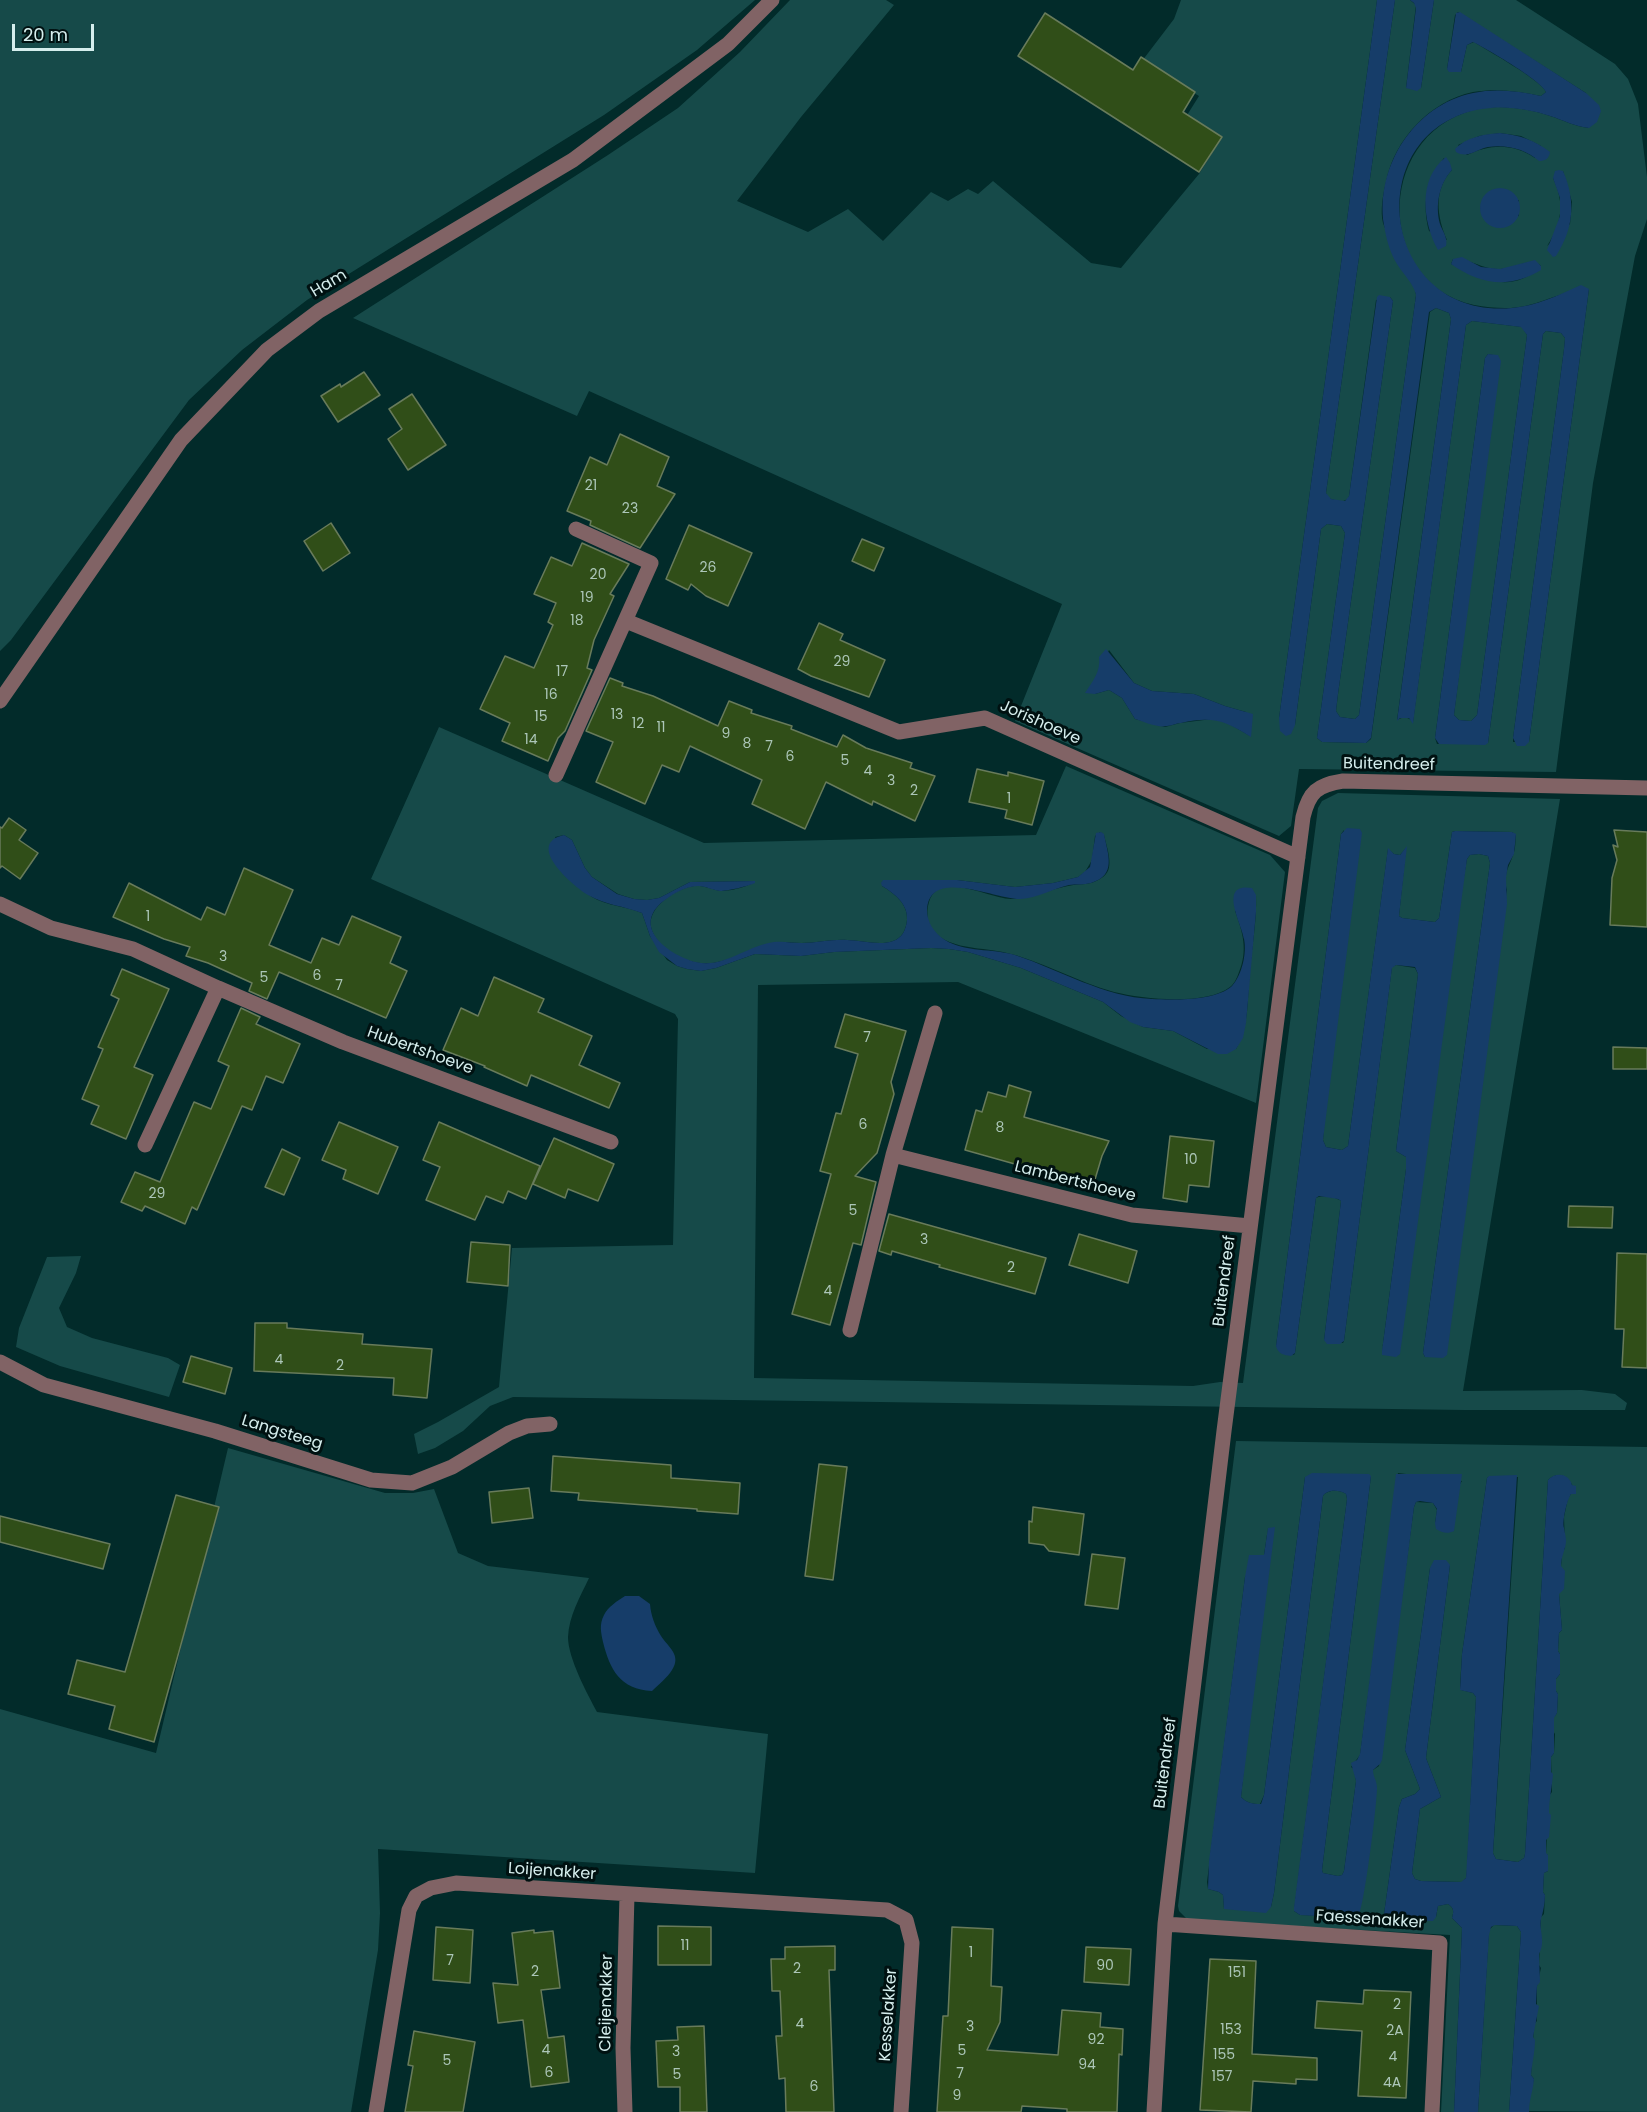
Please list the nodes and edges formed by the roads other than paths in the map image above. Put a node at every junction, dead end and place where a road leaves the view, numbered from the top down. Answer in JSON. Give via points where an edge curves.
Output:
{"nodes":[{"id":1,"x":771,"y":0,"type":"edge"},
{"id":2,"x":576,"y":530,"type":"dead end"},
{"id":3,"x":626,"y":621,"type":"junction"},
{"id":4,"x":0,"y":701,"type":"edge"},
{"id":5,"x":556,"y":775,"type":"dead end"},
{"id":6,"x":1647,"y":788,"type":"edge"},
{"id":7,"x":1298,"y":857,"type":"junction"},
{"id":8,"x":0,"y":904,"type":"edge"},
{"id":9,"x":218,"y":988,"type":"junction"},
{"id":10,"x":935,"y":1013,"type":"dead end"},
{"id":11,"x":611,"y":1142,"type":"dead end"},
{"id":12,"x":145,"y":1145,"type":"dead end"},
{"id":13,"x":893,"y":1155,"type":"junction"},
{"id":14,"x":1250,"y":1226,"type":"junction"},
{"id":15,"x":850,"y":1330,"type":"dead end"},
{"id":16,"x":0,"y":1362,"type":"edge"},
{"id":17,"x":550,"y":1424,"type":"dead end"},
{"id":18,"x":627,"y":1895,"type":"junction"},
{"id":19,"x":906,"y":1920,"type":"joint"},
{"id":20,"x":1165,"y":1924,"type":"junction"},
{"id":21,"x":375,"y":2112,"type":"edge"},
{"id":22,"x":625,"y":2112,"type":"edge"},
{"id":23,"x":901,"y":2112,"type":"edge"},
{"id":24,"x":1154,"y":2112,"type":"edge"},
{"id":25,"x":1432,"y":2112,"type":"edge"}],
"edges":[{"from":1,"to":4,"type":"street","name":"Ham","via":[[728,45],[573,160],[318,311],[267,350],[181,440]]},
{"from":2,"to":3,"type":"street","via":[[651,562]]},
{"from":3,"to":5,"type":"street"},
{"from":3,"to":7,"type":"street","name":"Jorishoeve","via":[[899,732],[985,718]]},
{"from":6,"to":7,"type":"street","name":"Buitendreef","via":[[1325,784],[1307,800]]},
{"from":7,"to":14,"type":"street","name":"Buitendreef"},
{"from":8,"to":9,"type":"street","name":"Hubertshoeve","via":[[51,928],[133,950]]},
{"from":9,"to":11,"type":"street","name":"Hubertshoeve","via":[[343,1042]]},
{"from":9,"to":12,"type":"street"},
{"from":10,"to":13,"type":"street"},
{"from":13,"to":14,"type":"street","name":"Lambertshoeve","via":[[1132,1215]]},
{"from":13,"to":15,"type":"street"},
{"from":14,"to":20,"type":"street","name":"Buitendreef"},
{"from":16,"to":17,"type":"street","name":"Langsteeg","via":[[44,1385],[215,1431],[371,1480],[412,1483],[452,1467],[509,1433]]},
{"from":18,"to":19,"type":"street","name":"Loijenakker","via":[[887,1910]]},
{"from":18,"to":21,"type":"street","name":"Loijenakker","via":[[456,1883],[416,1896],[409,1910]]},
{"from":18,"to":22,"type":"street","name":"Cleijenakker"},
{"from":19,"to":23,"type":"street","name":"Kesselakker","via":[[912,1943]]},
{"from":20,"to":24,"type":"street","name":"Buitendreef"},
{"from":20,"to":25,"type":"street","name":"Faessenakker","via":[[1440,1943]]}]}
